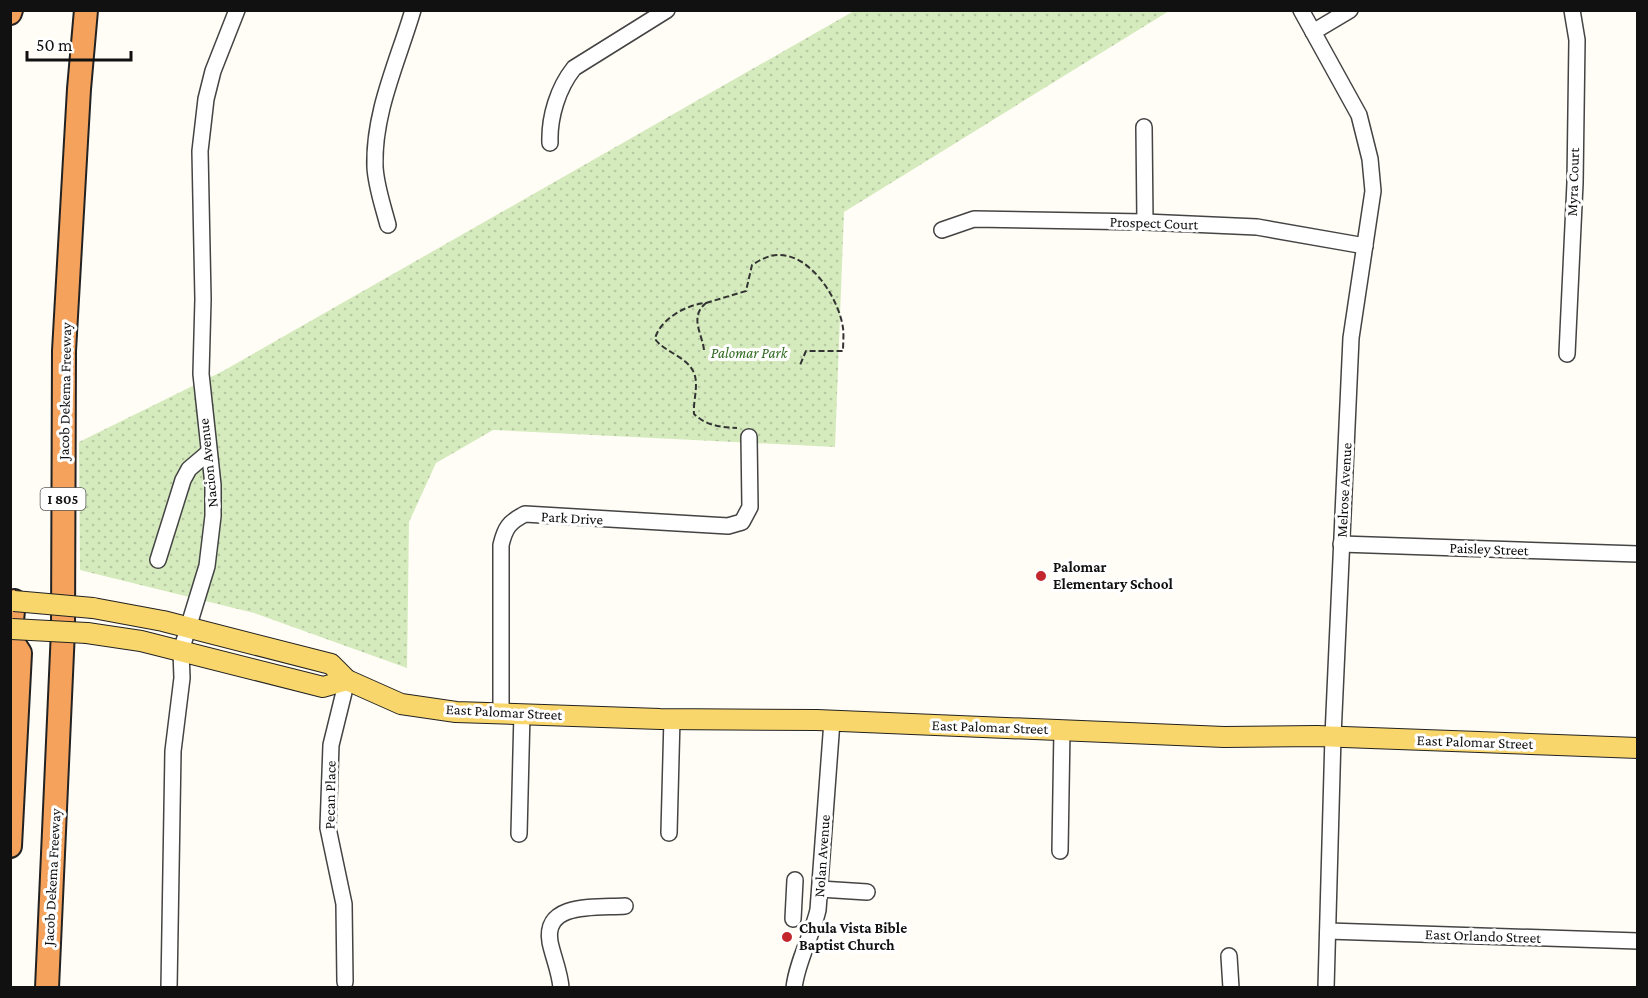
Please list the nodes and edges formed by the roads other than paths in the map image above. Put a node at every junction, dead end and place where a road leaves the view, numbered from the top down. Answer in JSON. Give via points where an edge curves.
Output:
{"nodes":[{"id":1,"x":86,"y":10,"type":"edge"},
{"id":2,"x":237,"y":10,"type":"edge"},
{"id":3,"x":413,"y":10,"type":"edge"},
{"id":4,"x":667,"y":10,"type":"edge"},
{"id":5,"x":1301,"y":10,"type":"edge"},
{"id":6,"x":1350,"y":10,"type":"edge"},
{"id":7,"x":1572,"y":10,"type":"edge"},
{"id":8,"x":1313,"y":32,"type":"junction"},
{"id":9,"x":1144,"y":127,"type":"dead end"},
{"id":10,"x":550,"y":143,"type":"dead end"},
{"id":11,"x":1145,"y":222,"type":"junction"},
{"id":12,"x":388,"y":225,"type":"dead end"},
{"id":13,"x":942,"y":230,"type":"dead end"},
{"id":14,"x":1365,"y":246,"type":"junction"},
{"id":15,"x":1567,"y":354,"type":"dead end"},
{"id":16,"x":746,"y":433,"type":"road end"},
{"id":17,"x":209,"y":452,"type":"junction"},
{"id":18,"x":1341,"y":544,"type":"junction"},
{"id":19,"x":1638,"y":554,"type":"edge"},
{"id":20,"x":158,"y":560,"type":"dead end"},
{"id":21,"x":12,"y":601,"type":"edge"},
{"id":22,"x":188,"y":628,"type":"junction"},
{"id":23,"x":11,"y":634,"type":"edge"},
{"id":24,"x":181,"y":651,"type":"junction"},
{"id":25,"x":347,"y":680,"type":"junction"},
{"id":26,"x":501,"y":713,"type":"junction"},
{"id":27,"x":522,"y":713,"type":"junction"},
{"id":28,"x":672,"y":718,"type":"junction"},
{"id":29,"x":832,"y":721,"type":"junction"},
{"id":30,"x":1062,"y":730,"type":"junction"},
{"id":31,"x":1333,"y":736,"type":"junction"},
{"id":32,"x":1638,"y":748,"type":"edge"},
{"id":33,"x":669,"y":833,"type":"dead end"},
{"id":34,"x":519,"y":834,"type":"dead end"},
{"id":35,"x":11,"y":838,"type":"edge"},
{"id":36,"x":10,"y":846,"type":"edge"},
{"id":37,"x":1060,"y":851,"type":"dead end"},
{"id":38,"x":795,"y":880,"type":"dead end"},
{"id":39,"x":820,"y":888,"type":"junction"},
{"id":40,"x":867,"y":892,"type":"dead end"},
{"id":41,"x":625,"y":906,"type":"dead end"},
{"id":42,"x":793,"y":919,"type":"dead end"},
{"id":43,"x":1328,"y":931,"type":"junction"},
{"id":44,"x":1638,"y":941,"type":"edge"},
{"id":45,"x":1229,"y":956,"type":"dead end"},
{"id":46,"x":345,"y":982,"type":"dead end"},
{"id":47,"x":47,"y":987,"type":"edge"},
{"id":48,"x":169,"y":987,"type":"edge"},
{"id":49,"x":561,"y":987,"type":"edge"},
{"id":50,"x":794,"y":987,"type":"edge"},
{"id":51,"x":1231,"y":987,"type":"edge"},
{"id":52,"x":1326,"y":987,"type":"edge"}],
"edges":[{"from":1,"to":47,"type":"highway","name":"Jacob Dekema Freeway","number":"I 805","via":[[64,351],[63,630]]},
{"from":2,"to":17,"type":"street","name":"Nacion Avenue","via":[[213,71],[200,151],[201,374]]},
{"from":3,"to":12,"type":"street","via":[[384,98],[378,131],[375,165]]},
{"from":4,"to":10,"type":"street","via":[[573,68],[564,80],[549,126]]},
{"from":5,"to":8,"type":"street","name":"Melrose Avenue"},
{"from":6,"to":8,"type":"street"},
{"from":7,"to":15,"type":"street","name":"Myra Court","via":[[1577,40],[1575,183]]},
{"from":8,"to":14,"type":"street","name":"Melrose Avenue","via":[[1359,115],[1366,137],[1373,191]]},
{"from":9,"to":11,"type":"street"},
{"from":11,"to":13,"type":"street","name":"Prospect Court","via":[[974,219]]},
{"from":11,"to":14,"type":"street","name":"Prospect Court","via":[[1257,227]]},
{"from":14,"to":18,"type":"street","name":"Melrose Avenue","via":[[1351,338]]},
{"from":16,"to":26,"type":"street","name":"Park Drive","via":[[750,507],[742,522],[728,526],[525,514],[511,521],[501,545]]},
{"from":17,"to":20,"type":"street","via":[[189,469],[183,480]]},
{"from":17,"to":22,"type":"street","name":"Nacion Avenue","via":[[213,516],[210,546]]},
{"from":18,"to":19,"type":"street","name":"Paisley Street"},
{"from":18,"to":31,"type":"street","name":"Melrose Avenue"},
{"from":21,"to":22,"type":"main road","name":"East Palomar Street","bridge":true,"via":[[93,608]]},
{"from":21,"to":23,"type":"highway"},
{"from":22,"to":24,"type":"street","name":"Nacion Avenue"},
{"from":22,"to":25,"type":"main road","name":"East Palomar Street","via":[[332,664]]},
{"from":23,"to":24,"type":"main road","bridge":true,"via":[[87,633]]},
{"from":23,"to":35,"type":"highway","via":[[20,653]]},
{"from":24,"to":25,"type":"main road","via":[[323,687]]},
{"from":24,"to":48,"type":"street","name":"Nacion Avenue","via":[[182,678],[173,752]]},
{"from":25,"to":26,"type":"main road","name":"East Palomar Street","via":[[401,704],[456,712]]},
{"from":25,"to":46,"type":"street","name":"Pecan Place","via":[[331,746],[328,828],[344,904]]},
{"from":26,"to":27,"type":"main road","name":"East Palomar Street"},
{"from":27,"to":28,"type":"main road","name":"East Palomar Street"},
{"from":27,"to":34,"type":"street"},
{"from":28,"to":29,"type":"main road","name":"East Palomar Street"},
{"from":28,"to":33,"type":"street"},
{"from":29,"to":30,"type":"main road","name":"East Palomar Street"},
{"from":29,"to":39,"type":"street","name":"Nolan Avenue"},
{"from":30,"to":31,"type":"main road","name":"East Palomar Street"},
{"from":30,"to":37,"type":"street"},
{"from":31,"to":32,"type":"main road","name":"East Palomar Street"},
{"from":31,"to":43,"type":"street","name":"Melrose Avenue"},
{"from":35,"to":36,"type":"highway"},
{"from":38,"to":42,"type":"street"},
{"from":39,"to":40,"type":"street"},
{"from":39,"to":50,"type":"street","name":"Nolan Avenue","via":[[813,935],[796,972]]},
{"from":41,"to":49,"type":"street","via":[[568,910],[555,918],[550,926],[550,939]]},
{"from":43,"to":44,"type":"street","name":"East Orlando Street"},
{"from":43,"to":52,"type":"street","name":"Melrose Avenue"},
{"from":45,"to":51,"type":"street"}]}
